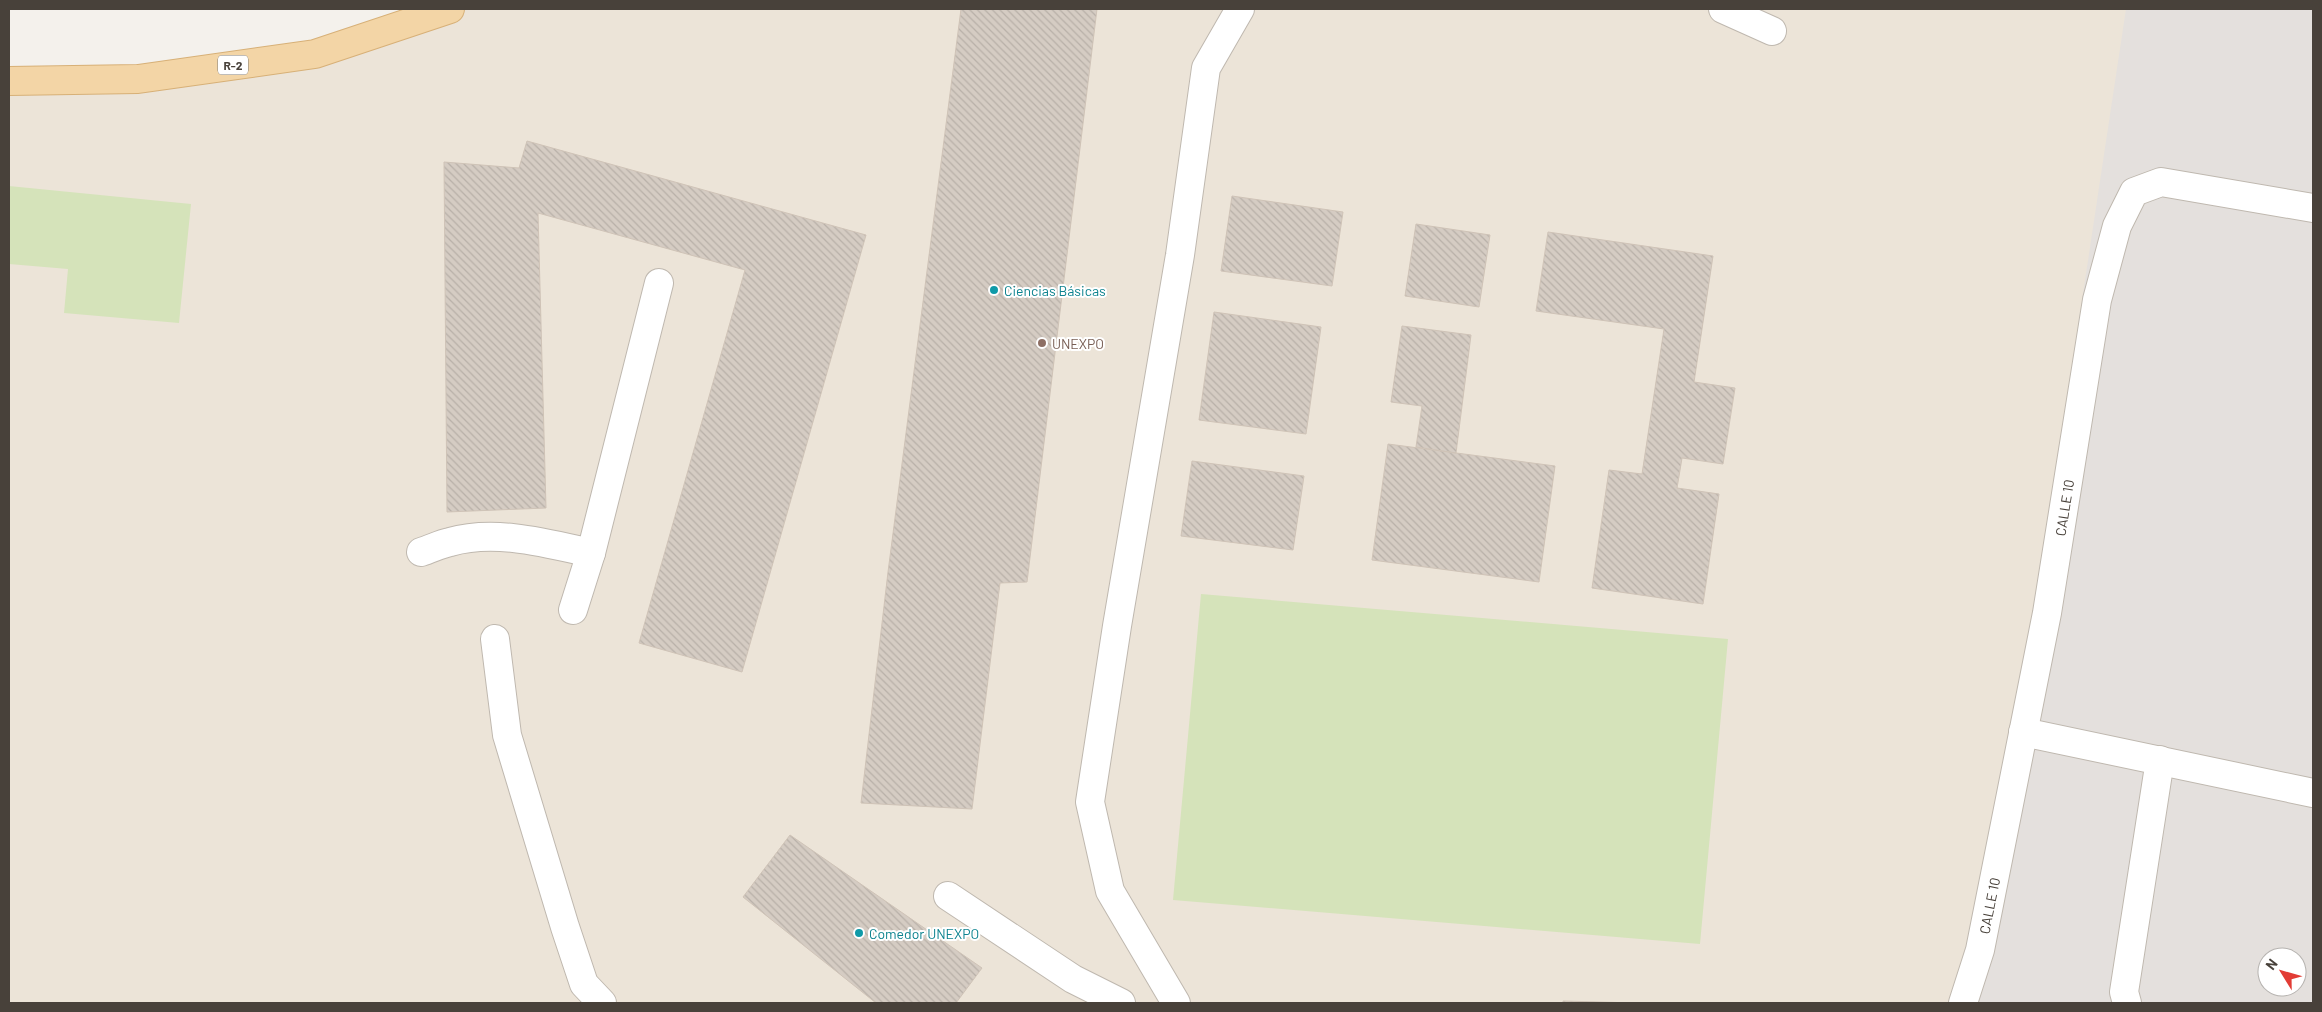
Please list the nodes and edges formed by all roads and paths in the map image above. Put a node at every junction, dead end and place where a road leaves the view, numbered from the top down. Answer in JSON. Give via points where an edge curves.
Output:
{"nodes":[{"id":1,"x":450,"y":9,"type":"edge"},
{"id":2,"x":1240,"y":9,"type":"edge"},
{"id":3,"x":1723,"y":9,"type":"edge"},
{"id":4,"x":1772,"y":31,"type":"dead end"},
{"id":5,"x":9,"y":81,"type":"edge"},
{"id":6,"x":2313,"y":208,"type":"edge"},
{"id":7,"x":659,"y":283,"type":"dead end"},
{"id":8,"x":421,"y":552,"type":"dead end"},
{"id":9,"x":591,"y":552,"type":"junction"},
{"id":10,"x":573,"y":610,"type":"dead end"},
{"id":11,"x":496,"y":639,"type":"dead end"},
{"id":12,"x":2024,"y":732,"type":"junction"},
{"id":13,"x":2160,"y":760,"type":"junction"},
{"id":14,"x":2313,"y":793,"type":"edge"},
{"id":15,"x":948,"y":896,"type":"dead end"},
{"id":16,"x":602,"y":1003,"type":"edge"},
{"id":17,"x":1121,"y":1003,"type":"edge"},
{"id":18,"x":1176,"y":1003,"type":"edge"},
{"id":19,"x":1962,"y":1003,"type":"edge"},
{"id":20,"x":2127,"y":1003,"type":"edge"}],
"edges":[{"from":1,"to":5,"type":"main road","number":"R-2","via":[[314,54],[138,79]]},
{"from":2,"to":18,"type":"street","via":[[1206,68],[1180,255],[1090,802],[1110,891]]},
{"from":3,"to":4,"type":"street"},
{"from":6,"to":12,"type":"street","name":"CALLE 10","via":[[2161,182],[2134,192],[2117,226],[2097,300],[2047,613]]},
{"from":7,"to":9,"type":"street"},
{"from":8,"to":9,"type":"street","via":[[452,541],[486,538],[527,539]]},
{"from":9,"to":10,"type":"street"},
{"from":11,"to":16,"type":"street","via":[[507,735],[584,984]]},
{"from":12,"to":13,"type":"street"},
{"from":12,"to":19,"type":"street","name":"CALLE 10","via":[[1980,950]]},
{"from":13,"to":14,"type":"street"},
{"from":13,"to":20,"type":"street","via":[[2124,992]]},
{"from":15,"to":17,"type":"street","via":[[1073,979]]}]}
